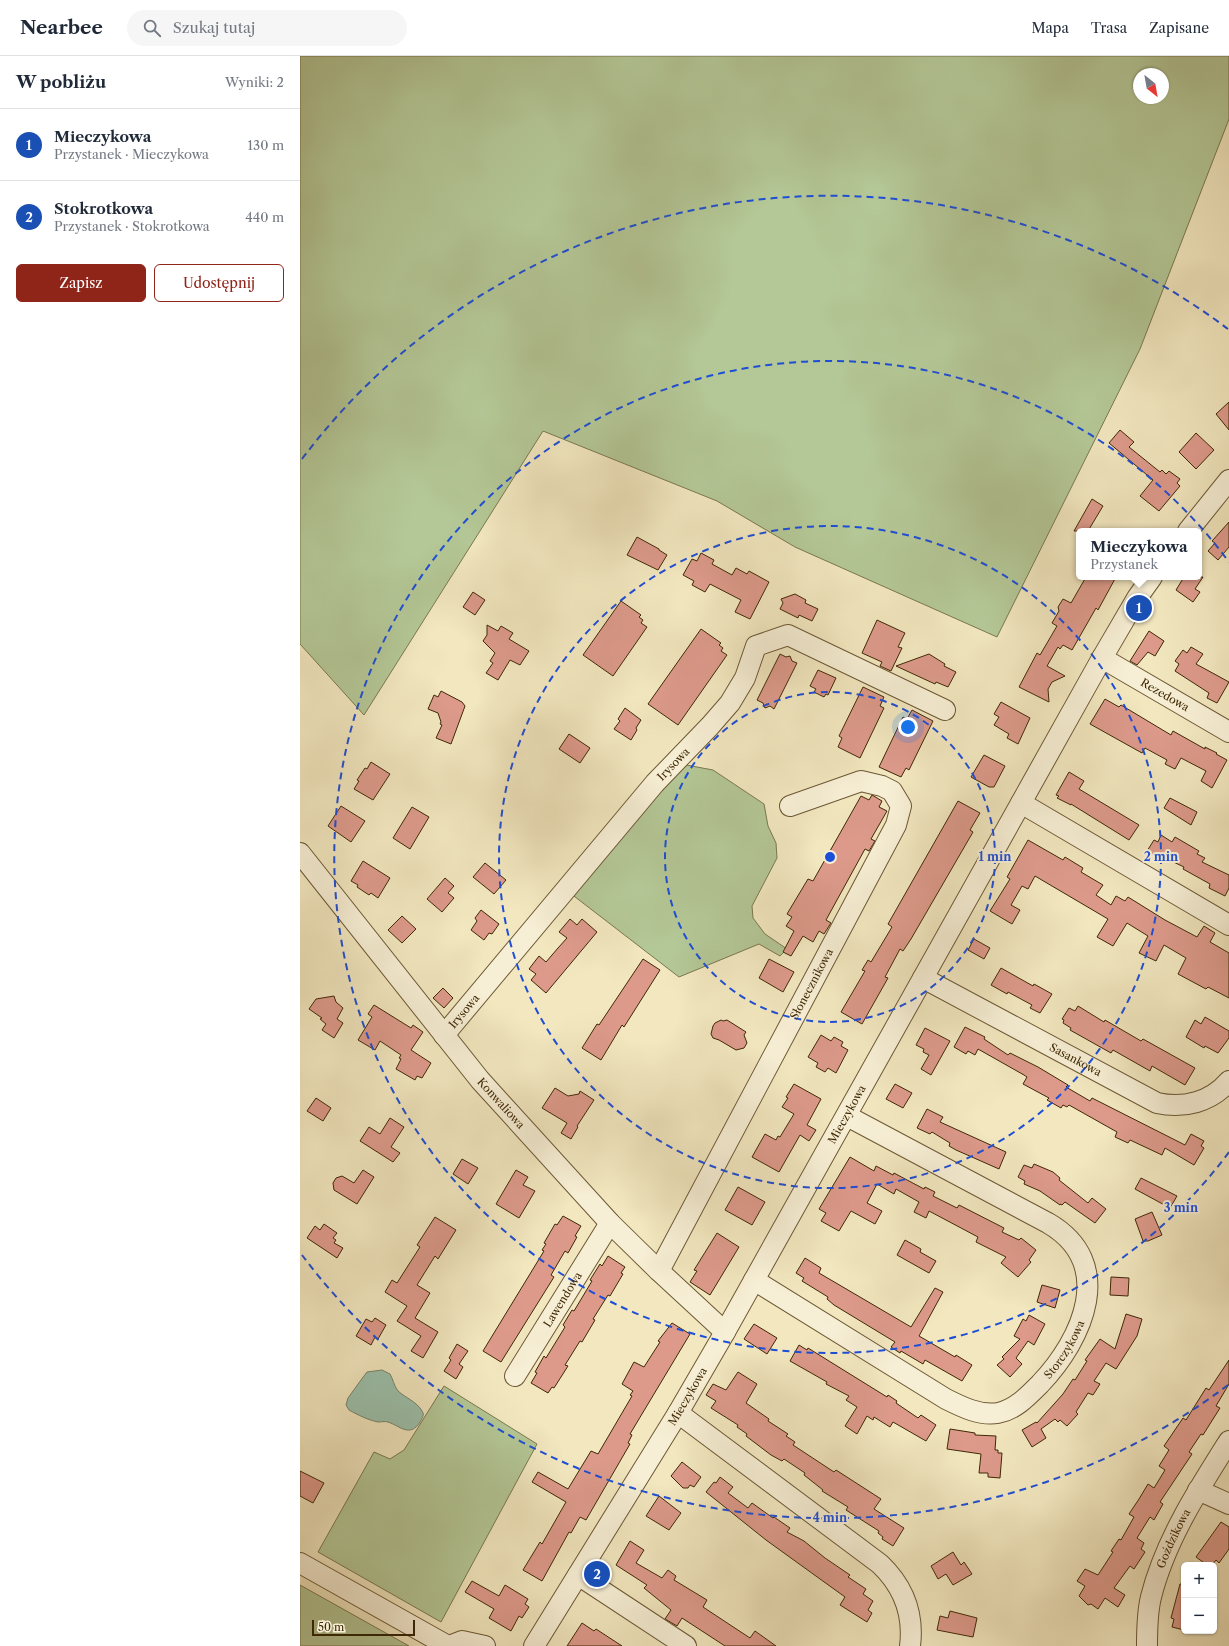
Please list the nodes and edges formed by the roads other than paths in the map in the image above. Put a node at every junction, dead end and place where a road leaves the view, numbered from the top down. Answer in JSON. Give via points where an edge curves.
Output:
{"nodes":[{"id":1,"x":1229,"y":480,"type":"edge"},
{"id":2,"x":1190,"y":528,"type":"edge"},
{"id":3,"x":1150,"y":580,"type":"edge"},
{"id":4,"x":1102,"y":658,"type":"junction"},
{"id":5,"x":945,"y":710,"type":"dead end"},
{"id":6,"x":1229,"y":732,"type":"edge"},
{"id":7,"x":1021,"y":802,"type":"junction"},
{"id":8,"x":790,"y":806,"type":"dead end"},
{"id":9,"x":300,"y":853,"type":"edge"},
{"id":10,"x":1229,"y":925,"type":"edge"},
{"id":11,"x":923,"y":978,"type":"junction"},
{"id":12,"x":444,"y":1035,"type":"junction"},
{"id":13,"x":1229,"y":1081,"type":"edge"},
{"id":14,"x":846,"y":1116,"type":"junction"},
{"id":15,"x":610,"y":1223,"type":"junction"},
{"id":16,"x":659,"y":1271,"type":"junction"},
{"id":17,"x":754,"y":1280,"type":"junction"},
{"id":18,"x":725,"y":1332,"type":"junction"},
{"id":19,"x":515,"y":1376,"type":"dead end"},
{"id":20,"x":678,"y":1413,"type":"junction"},
{"id":21,"x":1229,"y":1441,"type":"edge"},
{"id":22,"x":1198,"y":1490,"type":"junction"},
{"id":23,"x":1229,"y":1504,"type":"edge"},
{"id":24,"x":300,"y":1563,"type":"edge"},
{"id":25,"x":578,"y":1575,"type":"junction"},
{"id":26,"x":448,"y":1646,"type":"edge"},
{"id":27,"x":485,"y":1646,"type":"edge"},
{"id":28,"x":534,"y":1646,"type":"edge"},
{"id":29,"x":686,"y":1646,"type":"edge"},
{"id":30,"x":910,"y":1646,"type":"edge"},
{"id":31,"x":1147,"y":1646,"type":"edge"}],
"edges":[{"from":1,"to":2,"type":"street"},
{"from":3,"to":4,"type":"street","name":"Mieczykowa"},
{"from":4,"to":6,"type":"street","name":"Rezedowa"},
{"from":4,"to":7,"type":"street","name":"Mieczykowa"},
{"from":5,"to":12,"type":"street","name":"Irysowa","via":[[788,635],[756,646],[745,678],[730,703],[655,783]]},
{"from":7,"to":10,"type":"street"},
{"from":7,"to":11,"type":"street","name":"Mieczykowa"},
{"from":8,"to":16,"type":"street","name":"Słonecznikowa","via":[[861,781],[892,791],[901,806],[896,825]]},
{"from":9,"to":12,"type":"street","name":"Konwaliowa"},
{"from":11,"to":13,"type":"street","name":"Sasankowa","via":[[1157,1103],[1176,1106],[1202,1101]]},
{"from":11,"to":14,"type":"street","name":"Mieczykowa"},
{"from":12,"to":15,"type":"street","name":"Konwaliowa","via":[[480,1080]]},
{"from":14,"to":17,"type":"street","name":"Mieczykowa"},
{"from":14,"to":17,"type":"street","name":"Storczykowa","via":[[1065,1234],[1083,1257],[1088,1284],[1086,1303],[1072,1340],[1052,1371],[1018,1404],[1008,1411],[983,1413],[946,1399]]},
{"from":15,"to":16,"type":"street","name":"Konwaliowa"},
{"from":15,"to":19,"type":"street","name":"Lawendowa"},
{"from":16,"to":18,"type":"street","name":"Konwaliowa"},
{"from":17,"to":18,"type":"street","name":"Mieczykowa"},
{"from":18,"to":20,"type":"street","name":"Mieczykowa"},
{"from":20,"to":25,"type":"street","name":"Mieczykowa"},
{"from":20,"to":30,"type":"street","via":[[891,1574],[899,1585],[908,1609],[911,1624]]},
{"from":21,"to":22,"type":"street","name":"Goździkowa"},
{"from":22,"to":23,"type":"street"},
{"from":22,"to":31,"type":"street","name":"Goździkowa","via":[[1158,1574],[1151,1598]]},
{"from":24,"to":26,"type":"street"},
{"from":25,"to":28,"type":"street","name":"Mieczykowa"},
{"from":25,"to":29,"type":"street"},
{"from":26,"to":27,"type":"street","via":[[462,1641]]}]}
